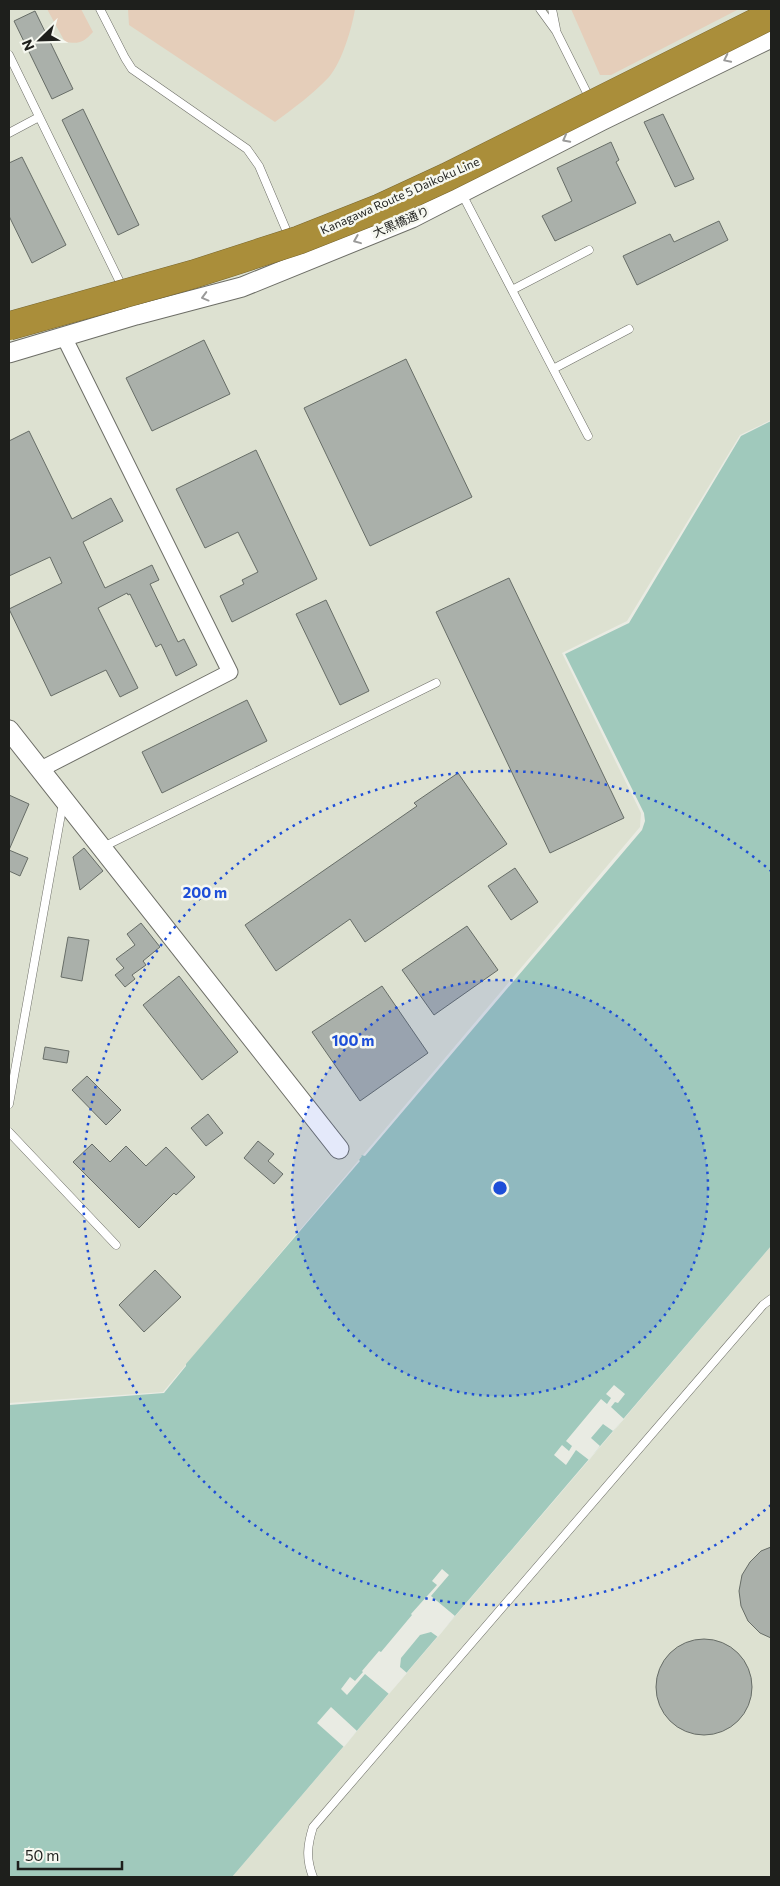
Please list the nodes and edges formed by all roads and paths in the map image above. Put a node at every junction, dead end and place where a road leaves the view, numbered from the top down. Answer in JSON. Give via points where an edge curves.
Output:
{"nodes":[{"id":1,"x":100,"y":9,"type":"edge"},
{"id":2,"x":540,"y":9,"type":"edge"},
{"id":3,"x":552,"y":9,"type":"edge"},
{"id":4,"x":771,"y":9,"type":"edge"},
{"id":5,"x":771,"y":16,"type":"edge"},
{"id":6,"x":771,"y":21,"type":"edge"},
{"id":7,"x":556,"y":31,"type":"junction"},
{"id":8,"x":771,"y":38,"type":"edge"},
{"id":9,"x":9,"y":54,"type":"edge"},
{"id":10,"x":598,"y":115,"type":"junction"},
{"id":11,"x":39,"y":117,"type":"junction"},
{"id":12,"x":9,"y":132,"type":"edge"},
{"id":13,"x":462,"y":194,"type":"junction"},
{"id":14,"x":589,"y":250,"type":"dead end"},
{"id":15,"x":297,"y":256,"type":"junction"},
{"id":16,"x":512,"y":290,"type":"junction"},
{"id":17,"x":128,"y":297,"type":"junction"},
{"id":18,"x":136,"y":315,"type":"junction"},
{"id":19,"x":9,"y":319,"type":"edge"},
{"id":20,"x":9,"y":326,"type":"edge"},
{"id":21,"x":629,"y":329,"type":"dead end"},
{"id":22,"x":9,"y":333,"type":"edge"},
{"id":23,"x":64,"y":337,"type":"junction"},
{"id":24,"x":9,"y":353,"type":"edge"},
{"id":25,"x":553,"y":369,"type":"junction"},
{"id":26,"x":588,"y":436,"type":"dead end"},
{"id":27,"x":436,"y":683,"type":"dead end"},
{"id":28,"x":9,"y":733,"type":"edge"},
{"id":29,"x":40,"y":768,"type":"junction"},
{"id":30,"x":64,"y":799,"type":"junction"},
{"id":31,"x":103,"y":848,"type":"junction"},
{"id":32,"x":9,"y":1104,"type":"edge"},
{"id":33,"x":9,"y":1132,"type":"edge"},
{"id":34,"x":339,"y":1149,"type":"dead end"},
{"id":35,"x":116,"y":1245,"type":"dead end"},
{"id":36,"x":771,"y":1299,"type":"edge"},
{"id":37,"x":313,"y":1877,"type":"edge"}],
"edges":[{"from":1,"to":15,"type":"lane","via":[[132,69],[247,149],[258,166]]},
{"from":2,"to":7,"type":"lane"},
{"from":3,"to":7,"type":"lane"},
{"from":4,"to":19,"type":"highway","name":"Kanagawa Route 5 Daikoku Line","via":[[368,206],[297,234],[190,268]]},
{"from":5,"to":20,"type":"highway","name":"Kanagawa Route 5 Daikoku Line","bridge":true,"via":[[380,208],[282,246],[194,274]]},
{"from":6,"to":10,"type":"street","name":"大黒橋通り"},
{"from":7,"to":10,"type":"lane"},
{"from":8,"to":10,"type":"street","name":"大黒橋通り","one_way":true},
{"from":9,"to":11,"type":"lane"},
{"from":10,"to":13,"type":"street","name":"大黒橋通り","one_way":true},
{"from":10,"to":15,"type":"street","name":"大黒橋通り"},
{"from":11,"to":12,"type":"lane"},
{"from":11,"to":17,"type":"lane"},
{"from":13,"to":15,"type":"street","name":"大黒橋通り","one_way":true,"via":[[412,218]]},
{"from":13,"to":16,"type":"lane"},
{"from":14,"to":16,"type":"lane"},
{"from":15,"to":17,"type":"street","name":"大黒橋通り"},
{"from":15,"to":18,"type":"street","name":"大黒橋通り","one_way":true,"via":[[242,287]]},
{"from":16,"to":25,"type":"lane"},
{"from":17,"to":18,"type":"lane"},
{"from":17,"to":22,"type":"street","name":"大黒橋通り"},
{"from":18,"to":23,"type":"street","name":"大黒橋通り"},
{"from":21,"to":25,"type":"lane"},
{"from":23,"to":24,"type":"street","name":"大黒橋通り"},
{"from":23,"to":29,"type":"street","via":[[230,672]]},
{"from":25,"to":26,"type":"lane"},
{"from":27,"to":31,"type":"lane"},
{"from":28,"to":29,"type":"street"},
{"from":29,"to":30,"type":"street"},
{"from":30,"to":31,"type":"street"},
{"from":30,"to":32,"type":"lane"},
{"from":31,"to":34,"type":"street"},
{"from":33,"to":35,"type":"lane"},
{"from":36,"to":37,"type":"lane","via":[[313,1827],[307,1846],[308,1865]]}]}
